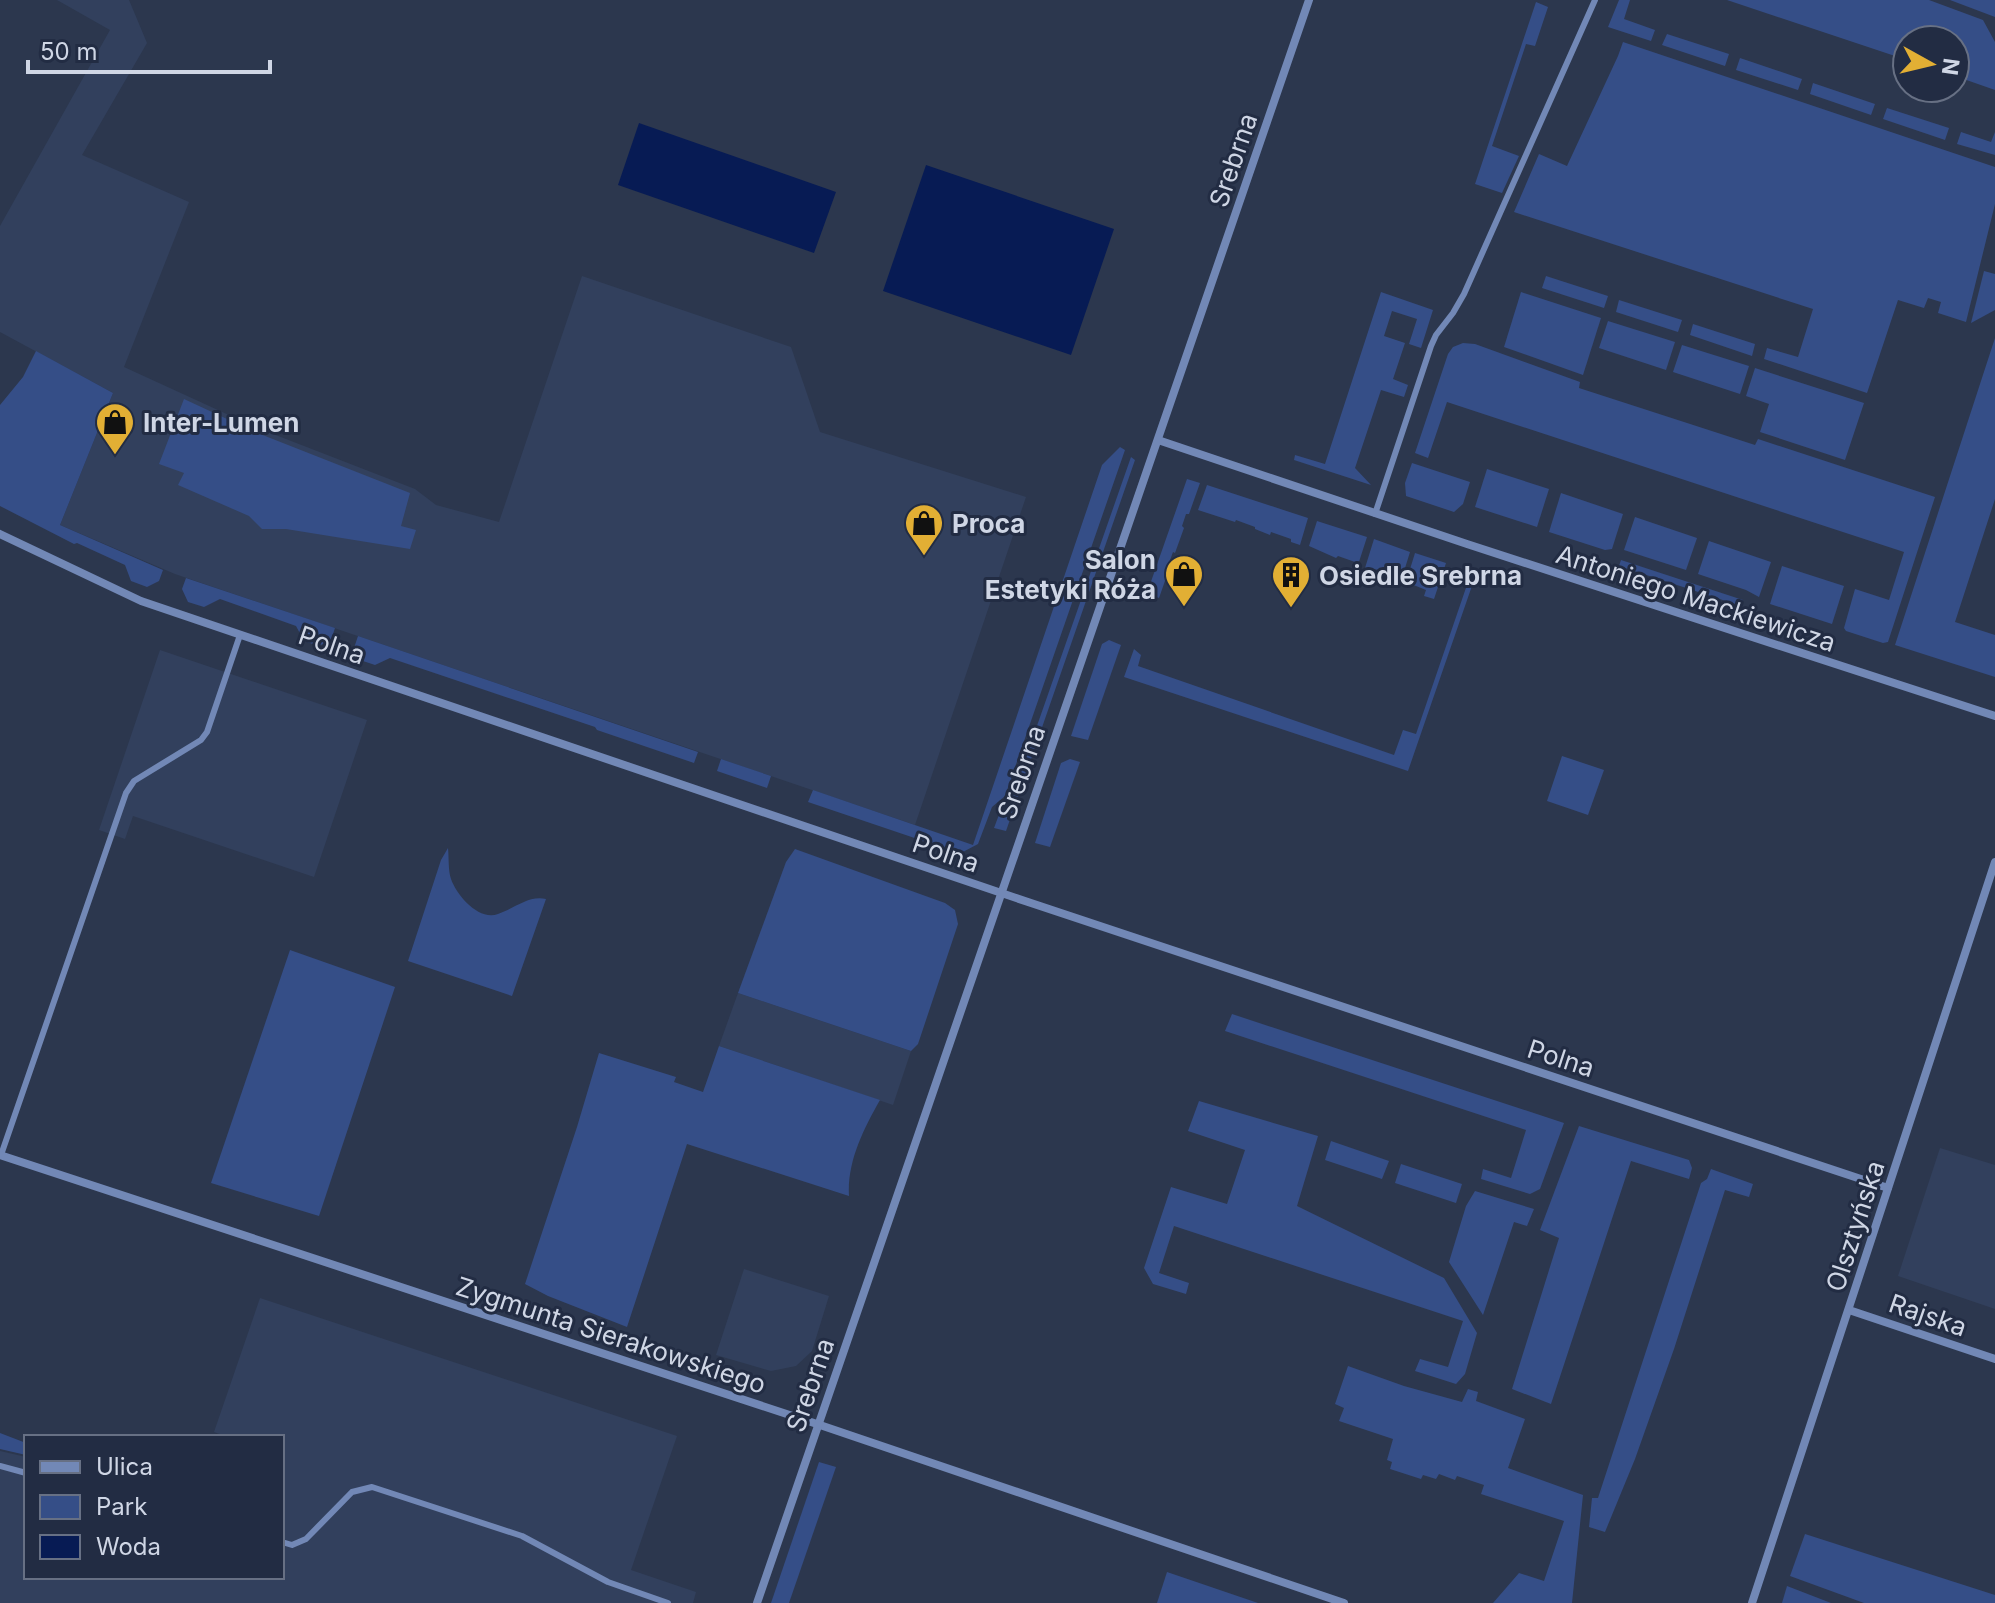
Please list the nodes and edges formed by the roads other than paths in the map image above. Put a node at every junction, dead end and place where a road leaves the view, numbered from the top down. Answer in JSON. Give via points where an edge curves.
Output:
{"nodes":[{"id":1,"x":1309,"y":0,"type":"edge"},
{"id":2,"x":1595,"y":0,"type":"edge"},
{"id":3,"x":1158,"y":440,"type":"junction"},
{"id":4,"x":1375,"y":514,"type":"junction"},
{"id":5,"x":0,"y":534,"type":"edge"},
{"id":6,"x":240,"y":635,"type":"junction"},
{"id":7,"x":1995,"y":716,"type":"edge"},
{"id":8,"x":1995,"y":862,"type":"edge"},
{"id":9,"x":1001,"y":893,"type":"junction"},
{"id":10,"x":0,"y":1155,"type":"edge"},
{"id":11,"x":1888,"y":1188,"type":"junction"},
{"id":12,"x":1849,"y":1310,"type":"junction"},
{"id":13,"x":1995,"y":1359,"type":"edge"},
{"id":14,"x":817,"y":1424,"type":"junction"},
{"id":15,"x":0,"y":1466,"type":"edge"},
{"id":16,"x":24,"y":1472,"type":"edge"},
{"id":17,"x":284,"y":1543,"type":"edge"},
{"id":18,"x":668,"y":1603,"type":"edge"},
{"id":19,"x":757,"y":1603,"type":"edge"},
{"id":20,"x":1344,"y":1603,"type":"edge"},
{"id":21,"x":1752,"y":1603,"type":"edge"}],
"edges":[{"from":1,"to":3,"type":"street","name":"Srebrna"},
{"from":2,"to":4,"type":"lane","via":[[1464,294],[1433,340]]},
{"from":3,"to":4,"type":"street","name":"Antoniego Mackiewicza"},
{"from":3,"to":9,"type":"street","name":"Srebrna"},
{"from":4,"to":7,"type":"street","name":"Antoniego Mackiewicza"},
{"from":5,"to":6,"type":"street","name":"Polna","via":[[125,595]]},
{"from":6,"to":9,"type":"street","name":"Polna"},
{"from":6,"to":10,"type":"lane","via":[[207,732],[134,781],[126,793]]},
{"from":8,"to":11,"type":"street","name":"Olsztyńska"},
{"from":9,"to":11,"type":"street","name":"Polna"},
{"from":9,"to":14,"type":"street","name":"Srebrna"},
{"from":10,"to":14,"type":"street","name":"Zygmunta Sierakowskiego"},
{"from":11,"to":12,"type":"street","name":"Olsztyńska"},
{"from":12,"to":13,"type":"street","name":"Rajska"},
{"from":12,"to":21,"type":"street","name":"Olsztyńska"},
{"from":14,"to":19,"type":"street","name":"Srebrna"},
{"from":14,"to":20,"type":"street","name":"Zygmunta Sierakowskiego"},
{"from":15,"to":16,"type":"lane"},
{"from":17,"to":18,"type":"lane","via":[[306,1539],[352,1492],[372,1487],[522,1536],[608,1582]]}]}
